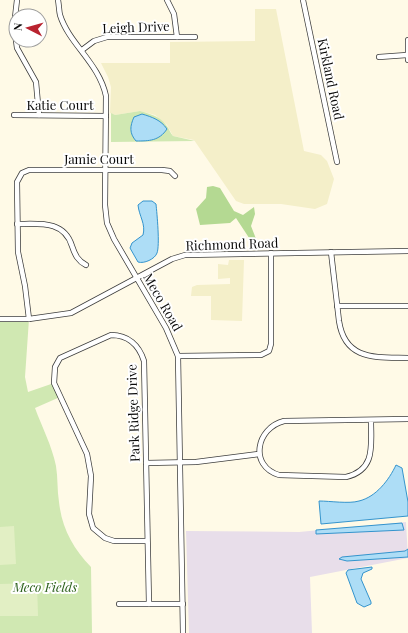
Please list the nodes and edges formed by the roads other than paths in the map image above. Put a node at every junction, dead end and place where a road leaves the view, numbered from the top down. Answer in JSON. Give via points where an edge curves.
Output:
{"nodes":[{"id":1,"x":17,"y":0,"type":"edge"},
{"id":2,"x":58,"y":0,"type":"edge"},
{"id":3,"x":167,"y":0,"type":"edge"},
{"id":4,"x":304,"y":0,"type":"edge"},
{"id":5,"x":177,"y":37,"type":"junction"},
{"id":6,"x":194,"y":37,"type":"dead end"},
{"id":7,"x":408,"y":40,"type":"edge"},
{"id":8,"x":82,"y":50,"type":"junction"},
{"id":9,"x":379,"y":57,"type":"dead end"},
{"id":10,"x":407,"y":58,"type":"edge"},
{"id":11,"x":14,"y":115,"type":"dead end"},
{"id":12,"x":39,"y":115,"type":"junction"},
{"id":13,"x":106,"y":116,"type":"junction"},
{"id":14,"x":337,"y":162,"type":"dead end"},
{"id":15,"x":106,"y":170,"type":"junction"},
{"id":16,"x":175,"y":176,"type":"dead end"},
{"id":17,"x":18,"y":224,"type":"junction"},
{"id":18,"x":408,"y":251,"type":"edge"},
{"id":19,"x":331,"y":252,"type":"junction"},
{"id":20,"x":271,"y":253,"type":"junction"},
{"id":21,"x":86,"y":265,"type":"dead end"},
{"id":22,"x":136,"y":278,"type":"junction"},
{"id":23,"x":337,"y":306,"type":"junction"},
{"id":24,"x":408,"y":306,"type":"edge"},
{"id":25,"x":0,"y":319,"type":"edge"},
{"id":26,"x":29,"y":319,"type":"junction"},
{"id":27,"x":268,"y":353,"type":"junction"},
{"id":28,"x":178,"y":356,"type":"junction"},
{"id":29,"x":272,"y":356,"type":"dead end"},
{"id":30,"x":408,"y":358,"type":"edge"},
{"id":31,"x":408,"y":419,"type":"edge"},
{"id":32,"x":371,"y":421,"type":"junction"},
{"id":33,"x":259,"y":454,"type":"junction"},
{"id":34,"x":146,"y":462,"type":"junction"},
{"id":35,"x":181,"y":462,"type":"junction"},
{"id":36,"x":148,"y":541,"type":"junction"},
{"id":37,"x":119,"y":604,"type":"dead end"},
{"id":38,"x":149,"y":604,"type":"junction"},
{"id":39,"x":182,"y":604,"type":"junction"},
{"id":40,"x":183,"y":633,"type":"edge"}],
"edges":[{"from":1,"to":12,"type":"street","via":[[14,26],[17,48],[36,82]]},
{"from":2,"to":8,"type":"street","name":"Meco Road","via":[[60,15],[66,28]]},
{"from":3,"to":5,"type":"street","via":[[174,14]]},
{"from":4,"to":14,"type":"street","name":"Kirkland Road"},
{"from":5,"to":6,"type":"street","name":"Leigh Drive"},
{"from":5,"to":8,"type":"street","name":"Leigh Drive","via":[[108,37],[94,41]]},
{"from":7,"to":10,"type":"street"},
{"from":8,"to":13,"type":"street","name":"Meco Road","via":[[104,86]]},
{"from":9,"to":10,"type":"street"},
{"from":11,"to":12,"type":"street","name":"Katie Court"},
{"from":12,"to":13,"type":"street","name":"Katie Court"},
{"from":13,"to":15,"type":"street","name":"Meco Road"},
{"from":15,"to":16,"type":"street","name":"Jamie Court","via":[[162,170]]},
{"from":15,"to":17,"type":"street","name":"Jamie Court","via":[[29,170],[22,173],[17,182]]},
{"from":15,"to":22,"type":"street","name":"Meco Road","via":[[107,223]]},
{"from":17,"to":21,"type":"street","via":[[51,224],[57,227],[66,233],[76,256]]},
{"from":17,"to":26,"type":"street","via":[[18,252],[26,286]]},
{"from":18,"to":19,"type":"street","name":"Richmond Road"},
{"from":19,"to":20,"type":"street","name":"Richmond Road"},
{"from":19,"to":23,"type":"street"},
{"from":20,"to":22,"type":"street","name":"Richmond Road","via":[[185,255]]},
{"from":20,"to":27,"type":"street","via":[[271,344]]},
{"from":22,"to":26,"type":"street","name":"Richmond Road","via":[[71,313]]},
{"from":22,"to":28,"type":"street","name":"Meco Road","via":[[166,328]]},
{"from":23,"to":24,"type":"street"},
{"from":23,"to":30,"type":"street","via":[[340,332],[357,352],[371,356]]},
{"from":25,"to":26,"type":"street","name":"Richmond Road"},
{"from":27,"to":28,"type":"street"},
{"from":27,"to":29,"type":"street"},
{"from":28,"to":35,"type":"street","name":"Meco Road"},
{"from":31,"to":32,"type":"street"},
{"from":32,"to":33,"type":"street","via":[[279,422],[265,431],[259,446]]},
{"from":32,"to":33,"type":"street","via":[[369,458],[362,470],[355,475],[279,475],[266,467]]},
{"from":33,"to":35,"type":"street"},
{"from":34,"to":35,"type":"street"},
{"from":34,"to":36,"type":"street","name":"Park Ridge Drive"},
{"from":34,"to":36,"type":"street","name":"Park Ridge Drive","via":[[142,354],[132,342],[119,335],[111,335],[60,358],[55,367],[54,383],[87,454],[91,476],[90,514],[93,528],[105,538],[114,541]]},
{"from":35,"to":39,"type":"street","name":"Meco Road"},
{"from":36,"to":38,"type":"street","name":"Park Ridge Drive"},
{"from":37,"to":38,"type":"street"},
{"from":38,"to":39,"type":"street"},
{"from":39,"to":40,"type":"street","name":"Meco Road"}]}
